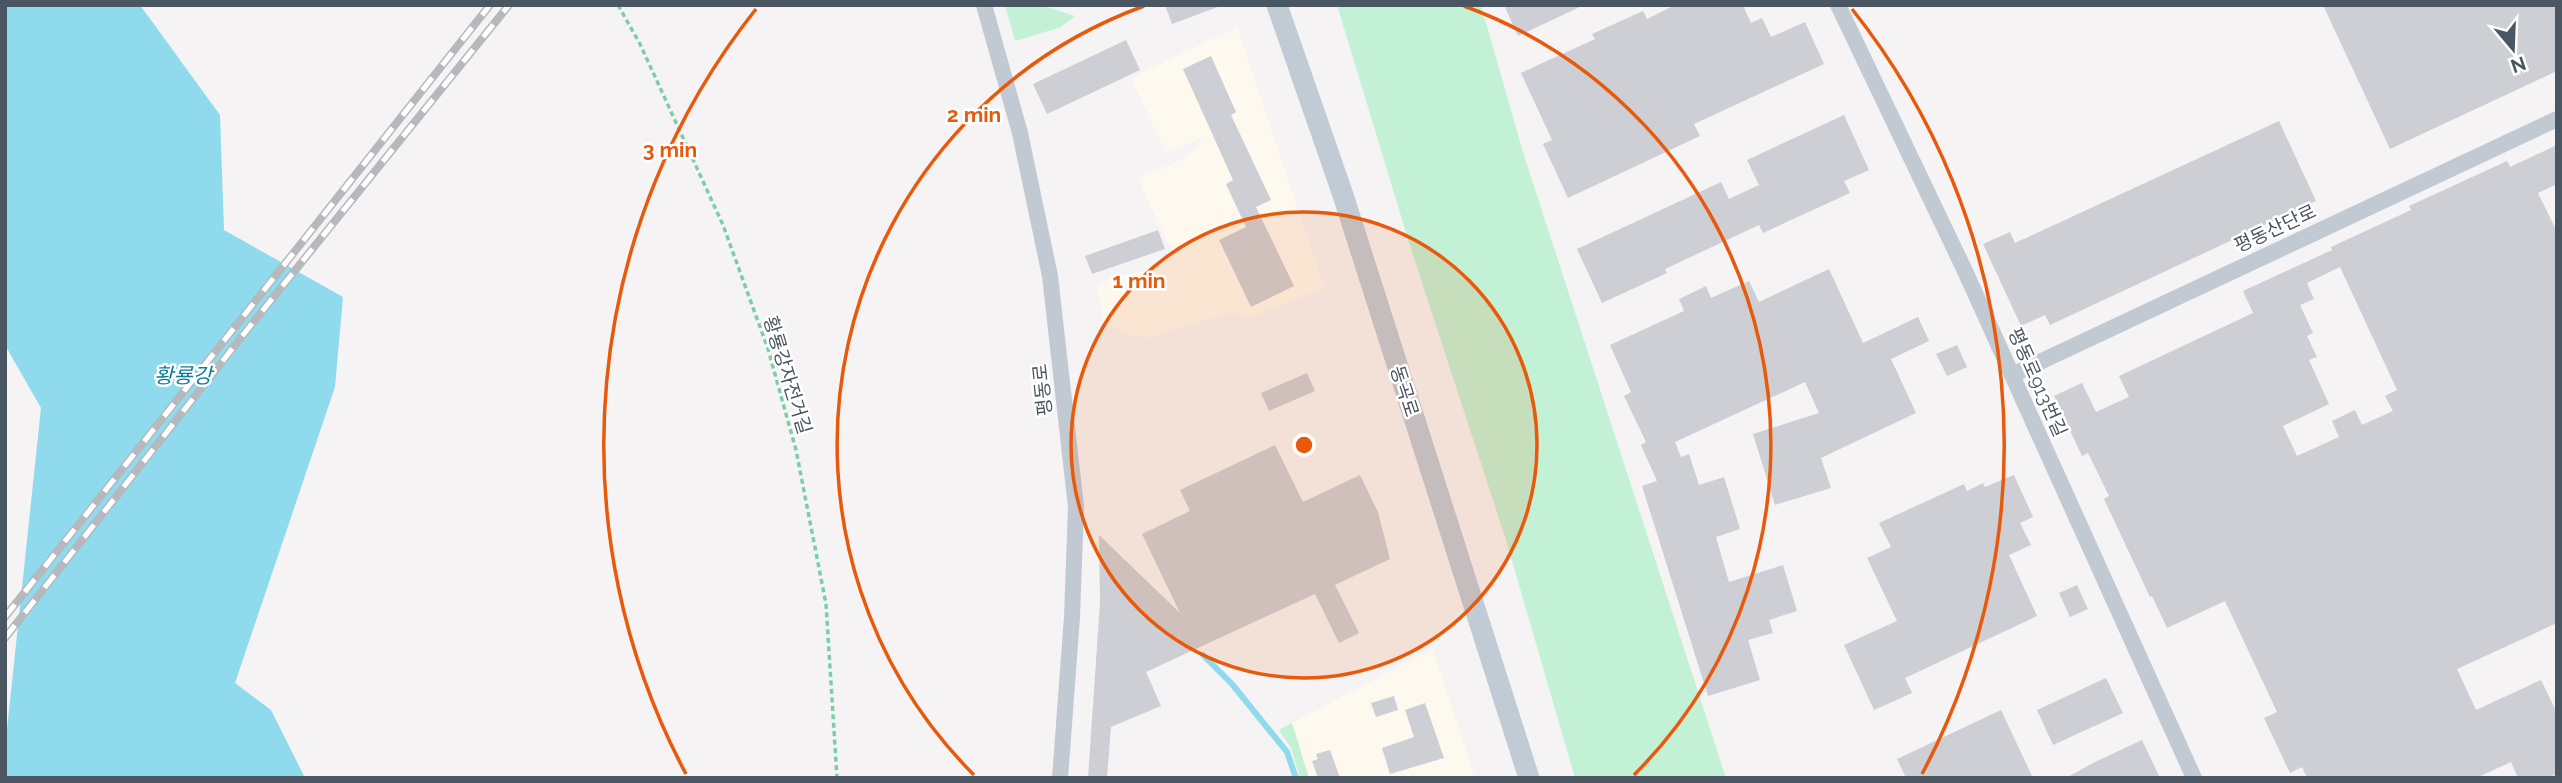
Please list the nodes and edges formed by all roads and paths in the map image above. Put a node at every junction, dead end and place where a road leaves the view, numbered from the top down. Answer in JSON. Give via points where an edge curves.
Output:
{"nodes":[{"id":1,"x":618,"y":5,"type":"edge"},
{"id":2,"x":984,"y":5,"type":"edge"},
{"id":3,"x":1277,"y":5,"type":"edge"},
{"id":4,"x":1838,"y":5,"type":"edge"},
{"id":5,"x":2557,"y":119,"type":"edge"},
{"id":6,"x":2012,"y":375,"type":"junction"},
{"id":7,"x":837,"y":778,"type":"edge"},
{"id":8,"x":1060,"y":778,"type":"edge"},
{"id":9,"x":1529,"y":778,"type":"edge"},
{"id":10,"x":2194,"y":778,"type":"edge"}],
"edges":[{"from":1,"to":7,"type":"path","name":"황룡강자전거길","via":[[723,225],[768,349],[796,450],[826,604]]},
{"from":2,"to":8,"type":"street","name":"평동로","via":[[1020,133],[1050,276],[1076,507]]},
{"from":3,"to":9,"type":"main road","name":"동곡로","via":[[1343,195]]},
{"from":4,"to":6,"type":"street","name":"평동로913번길"},
{"from":5,"to":6,"type":"street","name":"평동산단로"},
{"from":6,"to":10,"type":"street","name":"평동로913번길"}]}
